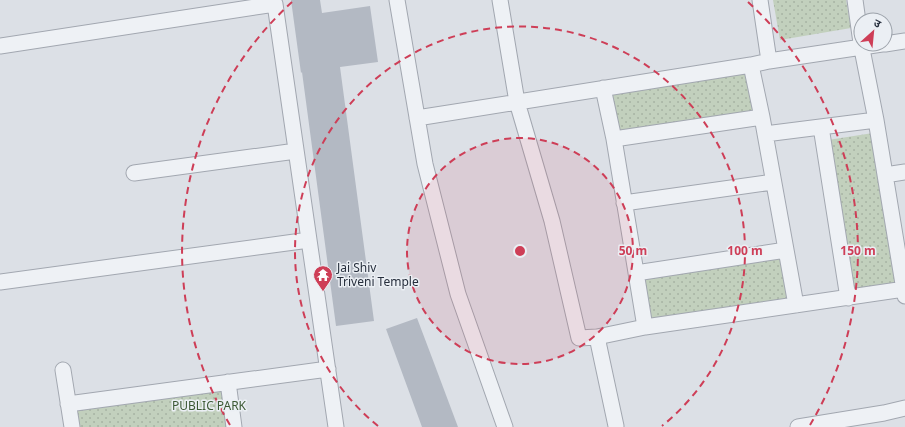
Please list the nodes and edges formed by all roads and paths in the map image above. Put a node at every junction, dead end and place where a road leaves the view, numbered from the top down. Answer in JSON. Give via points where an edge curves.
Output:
{"nodes":[{"id":1,"x":397,"y":0,"type":"edge"},
{"id":2,"x":500,"y":0,"type":"edge"},
{"id":3,"x":760,"y":0,"type":"edge"},
{"id":4,"x":855,"y":0,"type":"edge"},
{"id":5,"x":857,"y":12,"type":"edge"},
{"id":6,"x":905,"y":41,"type":"edge"},
{"id":7,"x":893,"y":43,"type":"edge"},
{"id":8,"x":0,"y":46,"type":"edge"},
{"id":9,"x":853,"y":46,"type":"edge"},
{"id":10,"x":862,"y":52,"type":"edge"},
{"id":11,"x":769,"y":61,"type":"junction"},
{"id":12,"x":751,"y":65,"type":"junction"},
{"id":13,"x":604,"y":88,"type":"junction"},
{"id":14,"x":518,"y":102,"type":"junction"},
{"id":15,"x":762,"y":117,"type":"junction"},
{"id":16,"x":417,"y":118,"type":"junction"},
{"id":17,"x":876,"y":120,"type":"junction"},
{"id":18,"x":821,"y":127,"type":"junction"},
{"id":19,"x":765,"y":134,"type":"junction"},
{"id":20,"x":614,"y":139,"type":"junction"},
{"id":21,"x":296,"y":151,"type":"junction"},
{"id":22,"x":134,"y":172,"type":"dead end"},
{"id":23,"x":905,"y":172,"type":"edge"},
{"id":24,"x":885,"y":176,"type":"junction"},
{"id":25,"x":773,"y":182,"type":"junction"},
{"id":26,"x":624,"y":203,"type":"junction"},
{"id":27,"x":309,"y":240,"type":"junction"},
{"id":28,"x":786,"y":250,"type":"junction"},
{"id":29,"x":636,"y":273,"type":"junction"},
{"id":30,"x":0,"y":282,"type":"edge"},
{"id":31,"x":905,"y":292,"type":"edge"},
{"id":32,"x":848,"y":298,"type":"junction"},
{"id":33,"x":796,"y":305,"type":"junction"},
{"id":34,"x":645,"y":327,"type":"junction"},
{"id":35,"x":597,"y":337,"type":"junction"},
{"id":36,"x":328,"y":369,"type":"junction"},
{"id":37,"x":63,"y":370,"type":"dead end"},
{"id":38,"x":228,"y":382,"type":"junction"},
{"id":39,"x":68,"y":404,"type":"junction"},
{"id":40,"x":905,"y":408,"type":"edge"},
{"id":41,"x":885,"y":420,"type":"edge"},
{"id":42,"x":616,"y":426,"type":"edge"},
{"id":43,"x":72,"y":427,"type":"edge"},
{"id":44,"x":234,"y":427,"type":"edge"},
{"id":45,"x":336,"y":427,"type":"edge"},
{"id":46,"x":505,"y":427,"type":"edge"},
{"id":47,"x":798,"y":427,"type":"edge"}],
"edges":[{"from":1,"to":16,"type":"street"},
{"from":2,"to":14,"type":"street"},
{"from":3,"to":11,"type":"street"},
{"from":4,"to":5,"type":"street"},
{"from":6,"to":7,"type":"street"},
{"from":8,"to":21,"type":"street","via":[[275,4]]},
{"from":9,"to":11,"type":"street"},
{"from":10,"to":17,"type":"street"},
{"from":11,"to":12,"type":"street"},
{"from":12,"to":13,"type":"street"},
{"from":12,"to":15,"type":"street"},
{"from":13,"to":14,"type":"street"},
{"from":13,"to":20,"type":"street"},
{"from":14,"to":16,"type":"street"},
{"from":14,"to":35,"type":"street","via":[[552,221],[579,338]]},
{"from":15,"to":19,"type":"street"},
{"from":15,"to":20,"type":"street"},
{"from":16,"to":46,"type":"street","via":[[425,164],[458,294]]},
{"from":17,"to":18,"type":"street"},
{"from":17,"to":24,"type":"street"},
{"from":18,"to":19,"type":"street"},
{"from":18,"to":32,"type":"street"},
{"from":19,"to":25,"type":"street"},
{"from":20,"to":26,"type":"street"},
{"from":21,"to":22,"type":"street"},
{"from":21,"to":27,"type":"street"},
{"from":23,"to":24,"type":"street"},
{"from":24,"to":31,"type":"street"},
{"from":25,"to":26,"type":"street"},
{"from":25,"to":28,"type":"street"},
{"from":26,"to":29,"type":"street"},
{"from":27,"to":30,"type":"street"},
{"from":27,"to":36,"type":"street"},
{"from":28,"to":29,"type":"street"},
{"from":28,"to":33,"type":"street"},
{"from":29,"to":34,"type":"street"},
{"from":31,"to":32,"type":"street"},
{"from":32,"to":33,"type":"street"},
{"from":33,"to":34,"type":"street"},
{"from":34,"to":35,"type":"street"},
{"from":35,"to":42,"type":"street"},
{"from":36,"to":38,"type":"street"},
{"from":36,"to":45,"type":"street"},
{"from":37,"to":39,"type":"street"},
{"from":38,"to":39,"type":"street"},
{"from":38,"to":44,"type":"street"},
{"from":39,"to":43,"type":"street"},
{"from":40,"to":41,"type":"street"},
{"from":41,"to":47,"type":"street"}]}
